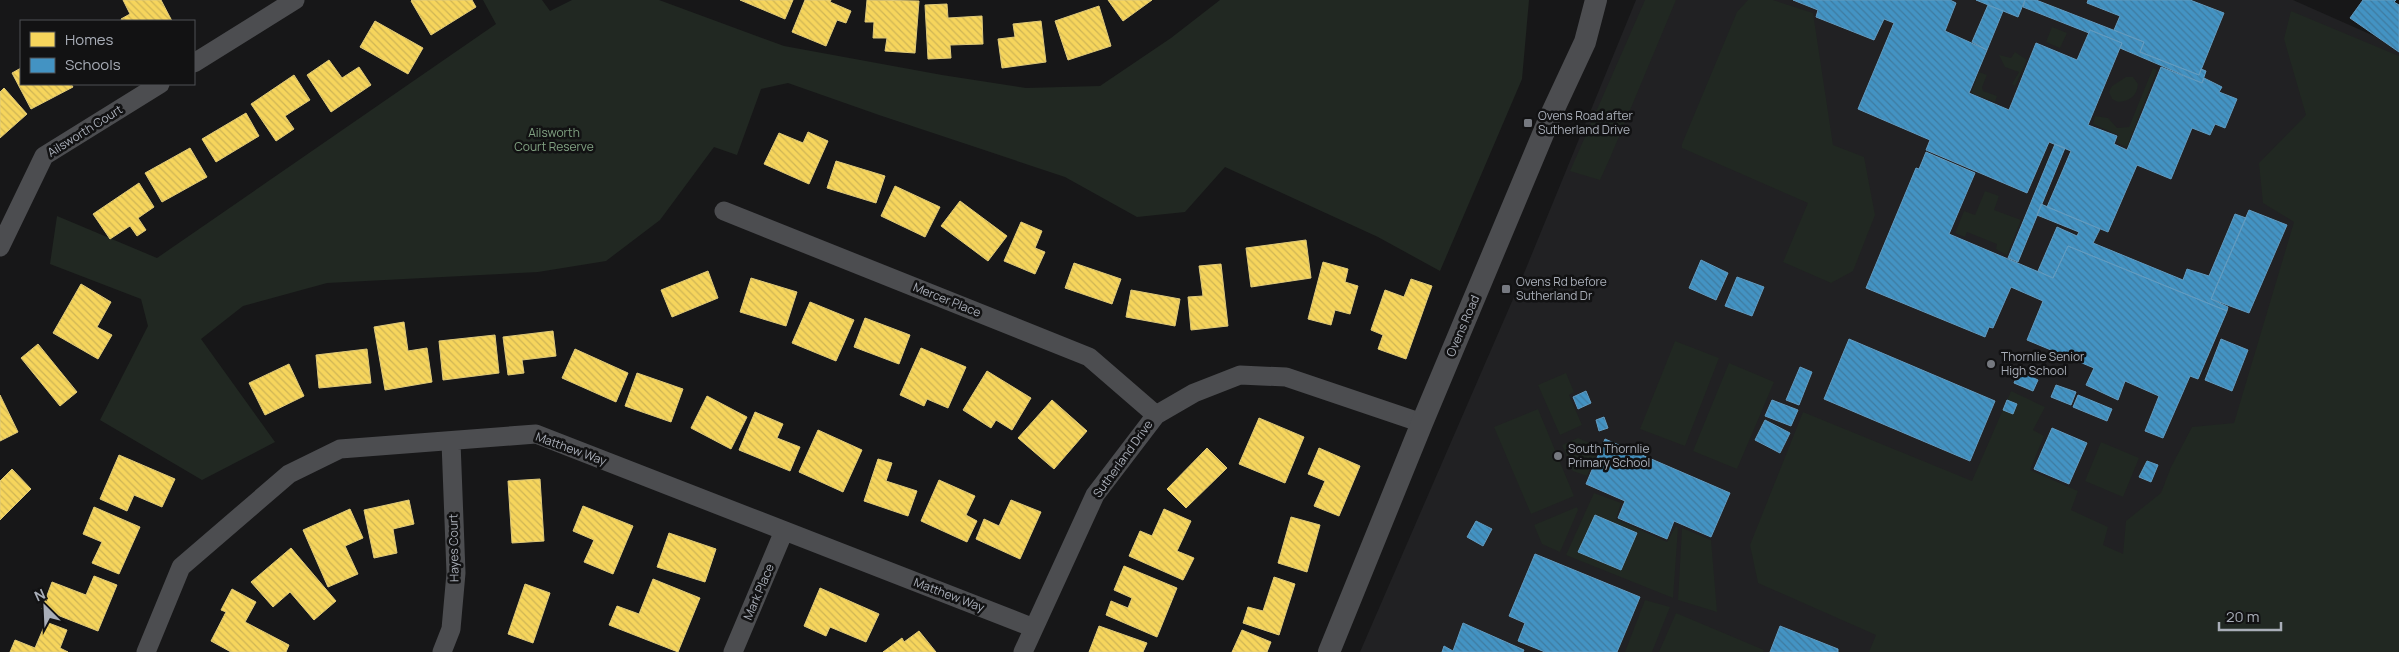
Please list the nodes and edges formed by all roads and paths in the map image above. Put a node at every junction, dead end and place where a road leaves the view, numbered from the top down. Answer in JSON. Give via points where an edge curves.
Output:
{"nodes":[{"id":1,"x":295,"y":0,"type":"edge"},
{"id":2,"x":1596,"y":0,"type":"edge"},
{"id":3,"x":195,"y":62,"type":"edge"},
{"id":4,"x":158,"y":85,"type":"edge"},
{"id":5,"x":724,"y":211,"type":"dead end"},
{"id":6,"x":0,"y":247,"type":"edge"},
{"id":7,"x":1156,"y":414,"type":"junction"},
{"id":8,"x":1422,"y":423,"type":"junction"},
{"id":9,"x":451,"y":442,"type":"junction"},
{"id":10,"x":784,"y":531,"type":"junction"},
{"id":11,"x":1034,"y":628,"type":"junction"},
{"id":12,"x":146,"y":652,"type":"edge"},
{"id":13,"x":442,"y":652,"type":"edge"},
{"id":14,"x":733,"y":652,"type":"edge"},
{"id":15,"x":1023,"y":652,"type":"edge"},
{"id":16,"x":1329,"y":652,"type":"edge"}],
"edges":[{"from":1,"to":3,"type":"street"},
{"from":2,"to":8,"type":"street","name":"Ovens Road","via":[[1586,42]]},
{"from":4,"to":6,"type":"street","name":"Ailsworth Court","via":[[44,156]]},
{"from":5,"to":7,"type":"street","name":"Mercer Place","via":[[1089,357]]},
{"from":7,"to":8,"type":"street","name":"Sutherland Drive","via":[[1240,374],[1286,377]]},
{"from":7,"to":11,"type":"street","name":"Sutherland Drive","via":[[1095,496]]},
{"from":8,"to":16,"type":"street","name":"Ovens Road"},
{"from":9,"to":10,"type":"street","name":"Matthew Way","via":[[536,434]]},
{"from":9,"to":12,"type":"street","name":"Matthew Way","via":[[340,450],[289,474],[181,566]]},
{"from":9,"to":13,"type":"street","name":"Hayes Court","via":[[456,573],[452,629]]},
{"from":10,"to":11,"type":"street","name":"Matthew Way"},
{"from":10,"to":14,"type":"street","name":"Mark Place"},
{"from":11,"to":15,"type":"street","name":"Sutherland Drive"}]}
